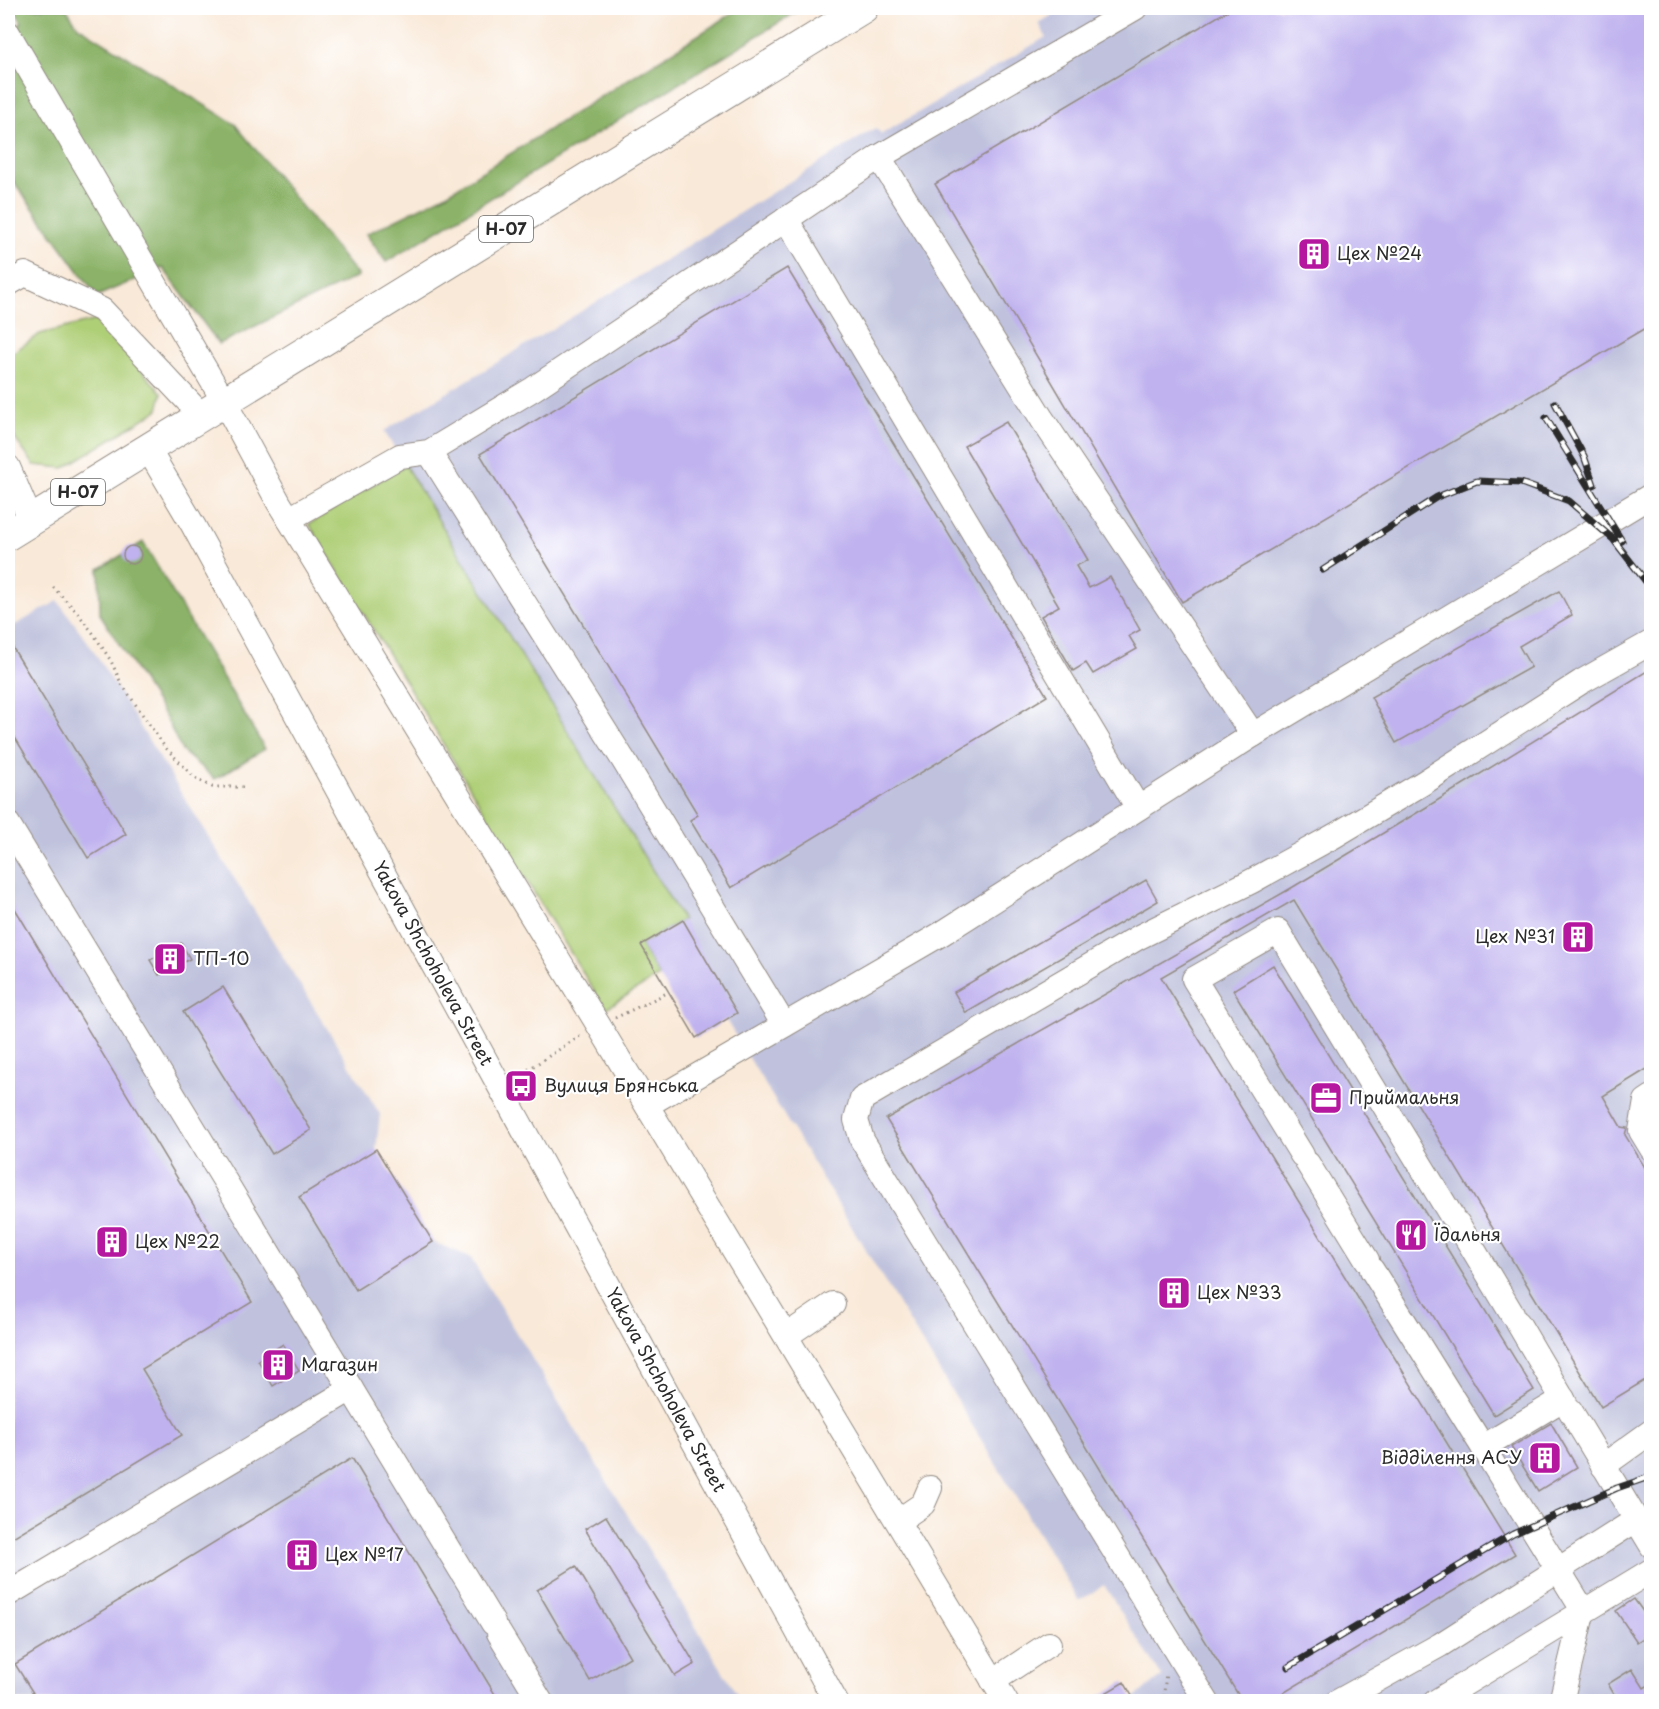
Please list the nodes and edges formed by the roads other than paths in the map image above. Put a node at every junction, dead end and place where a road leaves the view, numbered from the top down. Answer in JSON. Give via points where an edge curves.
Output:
{"nodes":[{"id":1,"x":862,"y":8,"type":"edge"},
{"id":2,"x":1135,"y":8,"type":"edge"},
{"id":3,"x":8,"y":33,"type":"edge"},
{"id":4,"x":879,"y":157,"type":"junction"},
{"id":5,"x":786,"y":219,"type":"junction"},
{"id":6,"x":8,"y":284,"type":"edge"},
{"id":7,"x":214,"y":410,"type":"junction"},
{"id":8,"x":148,"y":449,"type":"junction"},
{"id":9,"x":429,"y":452,"type":"junction"},
{"id":10,"x":8,"y":467,"type":"edge"},
{"id":11,"x":1652,"y":495,"type":"edge"},
{"id":12,"x":289,"y":519,"type":"junction"},
{"id":13,"x":19,"y":528,"type":"edge"},
{"id":14,"x":1652,"y":642,"type":"edge"},
{"id":15,"x":1253,"y":735,"type":"junction"},
{"id":16,"x":1138,"y":808,"type":"junction"},
{"id":17,"x":8,"y":824,"type":"edge"},
{"id":18,"x":784,"y":1025,"type":"junction"},
{"id":19,"x":1652,"y":1097,"type":"edge"},
{"id":20,"x":647,"y":1105,"type":"junction"},
{"id":21,"x":1652,"y":1149,"type":"edge"},
{"id":22,"x":833,"y":1304,"type":"dead end"},
{"id":23,"x":786,"y":1336,"type":"junction"},
{"id":24,"x":351,"y":1389,"type":"junction"},
{"id":25,"x":1566,"y":1404,"type":"junction"},
{"id":26,"x":1652,"y":1431,"type":"edge"},
{"id":27,"x":1486,"y":1453,"type":"junction"},
{"id":28,"x":1603,"y":1466,"type":"junction"},
{"id":29,"x":930,"y":1488,"type":"dead end"},
{"id":30,"x":1636,"y":1520,"type":"junction"},
{"id":31,"x":898,"y":1521,"type":"junction"},
{"id":32,"x":1652,"y":1546,"type":"edge"},
{"id":33,"x":1558,"y":1570,"type":"junction"},
{"id":34,"x":1652,"y":1570,"type":"edge"},
{"id":35,"x":8,"y":1594,"type":"edge"},
{"id":36,"x":1583,"y":1610,"type":"junction"},
{"id":37,"x":1049,"y":1644,"type":"dead end"},
{"id":38,"x":993,"y":1681,"type":"junction"},
{"id":39,"x":541,"y":1701,"type":"edge"},
{"id":40,"x":836,"y":1701,"type":"edge"},
{"id":41,"x":1006,"y":1701,"type":"edge"},
{"id":42,"x":1207,"y":1701,"type":"edge"},
{"id":43,"x":1337,"y":1701,"type":"edge"},
{"id":44,"x":1435,"y":1701,"type":"edge"},
{"id":45,"x":1561,"y":1701,"type":"edge"}],
"edges":[{"from":1,"to":7,"type":"main road","number":"Н-07"},
{"from":2,"to":4,"type":"street"},
{"from":3,"to":7,"type":"street"},
{"from":4,"to":5,"type":"street"},
{"from":4,"to":15,"type":"street","via":[[1042,419]]},
{"from":5,"to":9,"type":"street","via":[[533,389]]},
{"from":5,"to":16,"type":"street"},
{"from":6,"to":7,"type":"street","via":[[25,274],[102,310]]},
{"from":7,"to":8,"type":"main road","number":"Н-07"},
{"from":7,"to":12,"type":"street"},
{"from":8,"to":13,"type":"main road","number":"Н-07"},
{"from":8,"to":40,"type":"street","name":"Yakova Shchoholeva Street"},
{"from":9,"to":12,"type":"street","via":[[400,456]]},
{"from":9,"to":18,"type":"street","via":[[624,760]]},
{"from":10,"to":13,"type":"street"},
{"from":11,"to":15,"type":"street"},
{"from":12,"to":20,"type":"street"},
{"from":14,"to":42,"type":"street","via":[[1334,836],[1139,937],[862,1099],[856,1120],[862,1140]]},
{"from":15,"to":16,"type":"street"},
{"from":16,"to":18,"type":"street","via":[[941,934]]},
{"from":17,"to":24,"type":"street"},
{"from":18,"to":20,"type":"street"},
{"from":19,"to":21,"type":"street","via":[[1646,1101],[1641,1131]]},
{"from":20,"to":23,"type":"street"},
{"from":22,"to":23,"type":"street"},
{"from":23,"to":31,"type":"street"},
{"from":24,"to":35,"type":"street"},
{"from":24,"to":39,"type":"street"},
{"from":25,"to":27,"type":"street"},
{"from":25,"to":27,"type":"street","via":[[1278,931],[1194,979]]},
{"from":25,"to":28,"type":"street"},
{"from":26,"to":28,"type":"street"},
{"from":27,"to":33,"type":"street"},
{"from":28,"to":30,"type":"street"},
{"from":29,"to":31,"type":"street","via":[[923,1504]]},
{"from":30,"to":32,"type":"street"},
{"from":30,"to":33,"type":"street"},
{"from":31,"to":38,"type":"street"},
{"from":33,"to":36,"type":"street"},
{"from":33,"to":43,"type":"street","via":[[1440,1645]]},
{"from":34,"to":36,"type":"street"},
{"from":36,"to":44,"type":"street"},
{"from":36,"to":45,"type":"street"},
{"from":37,"to":38,"type":"street"},
{"from":38,"to":41,"type":"street"}]}
